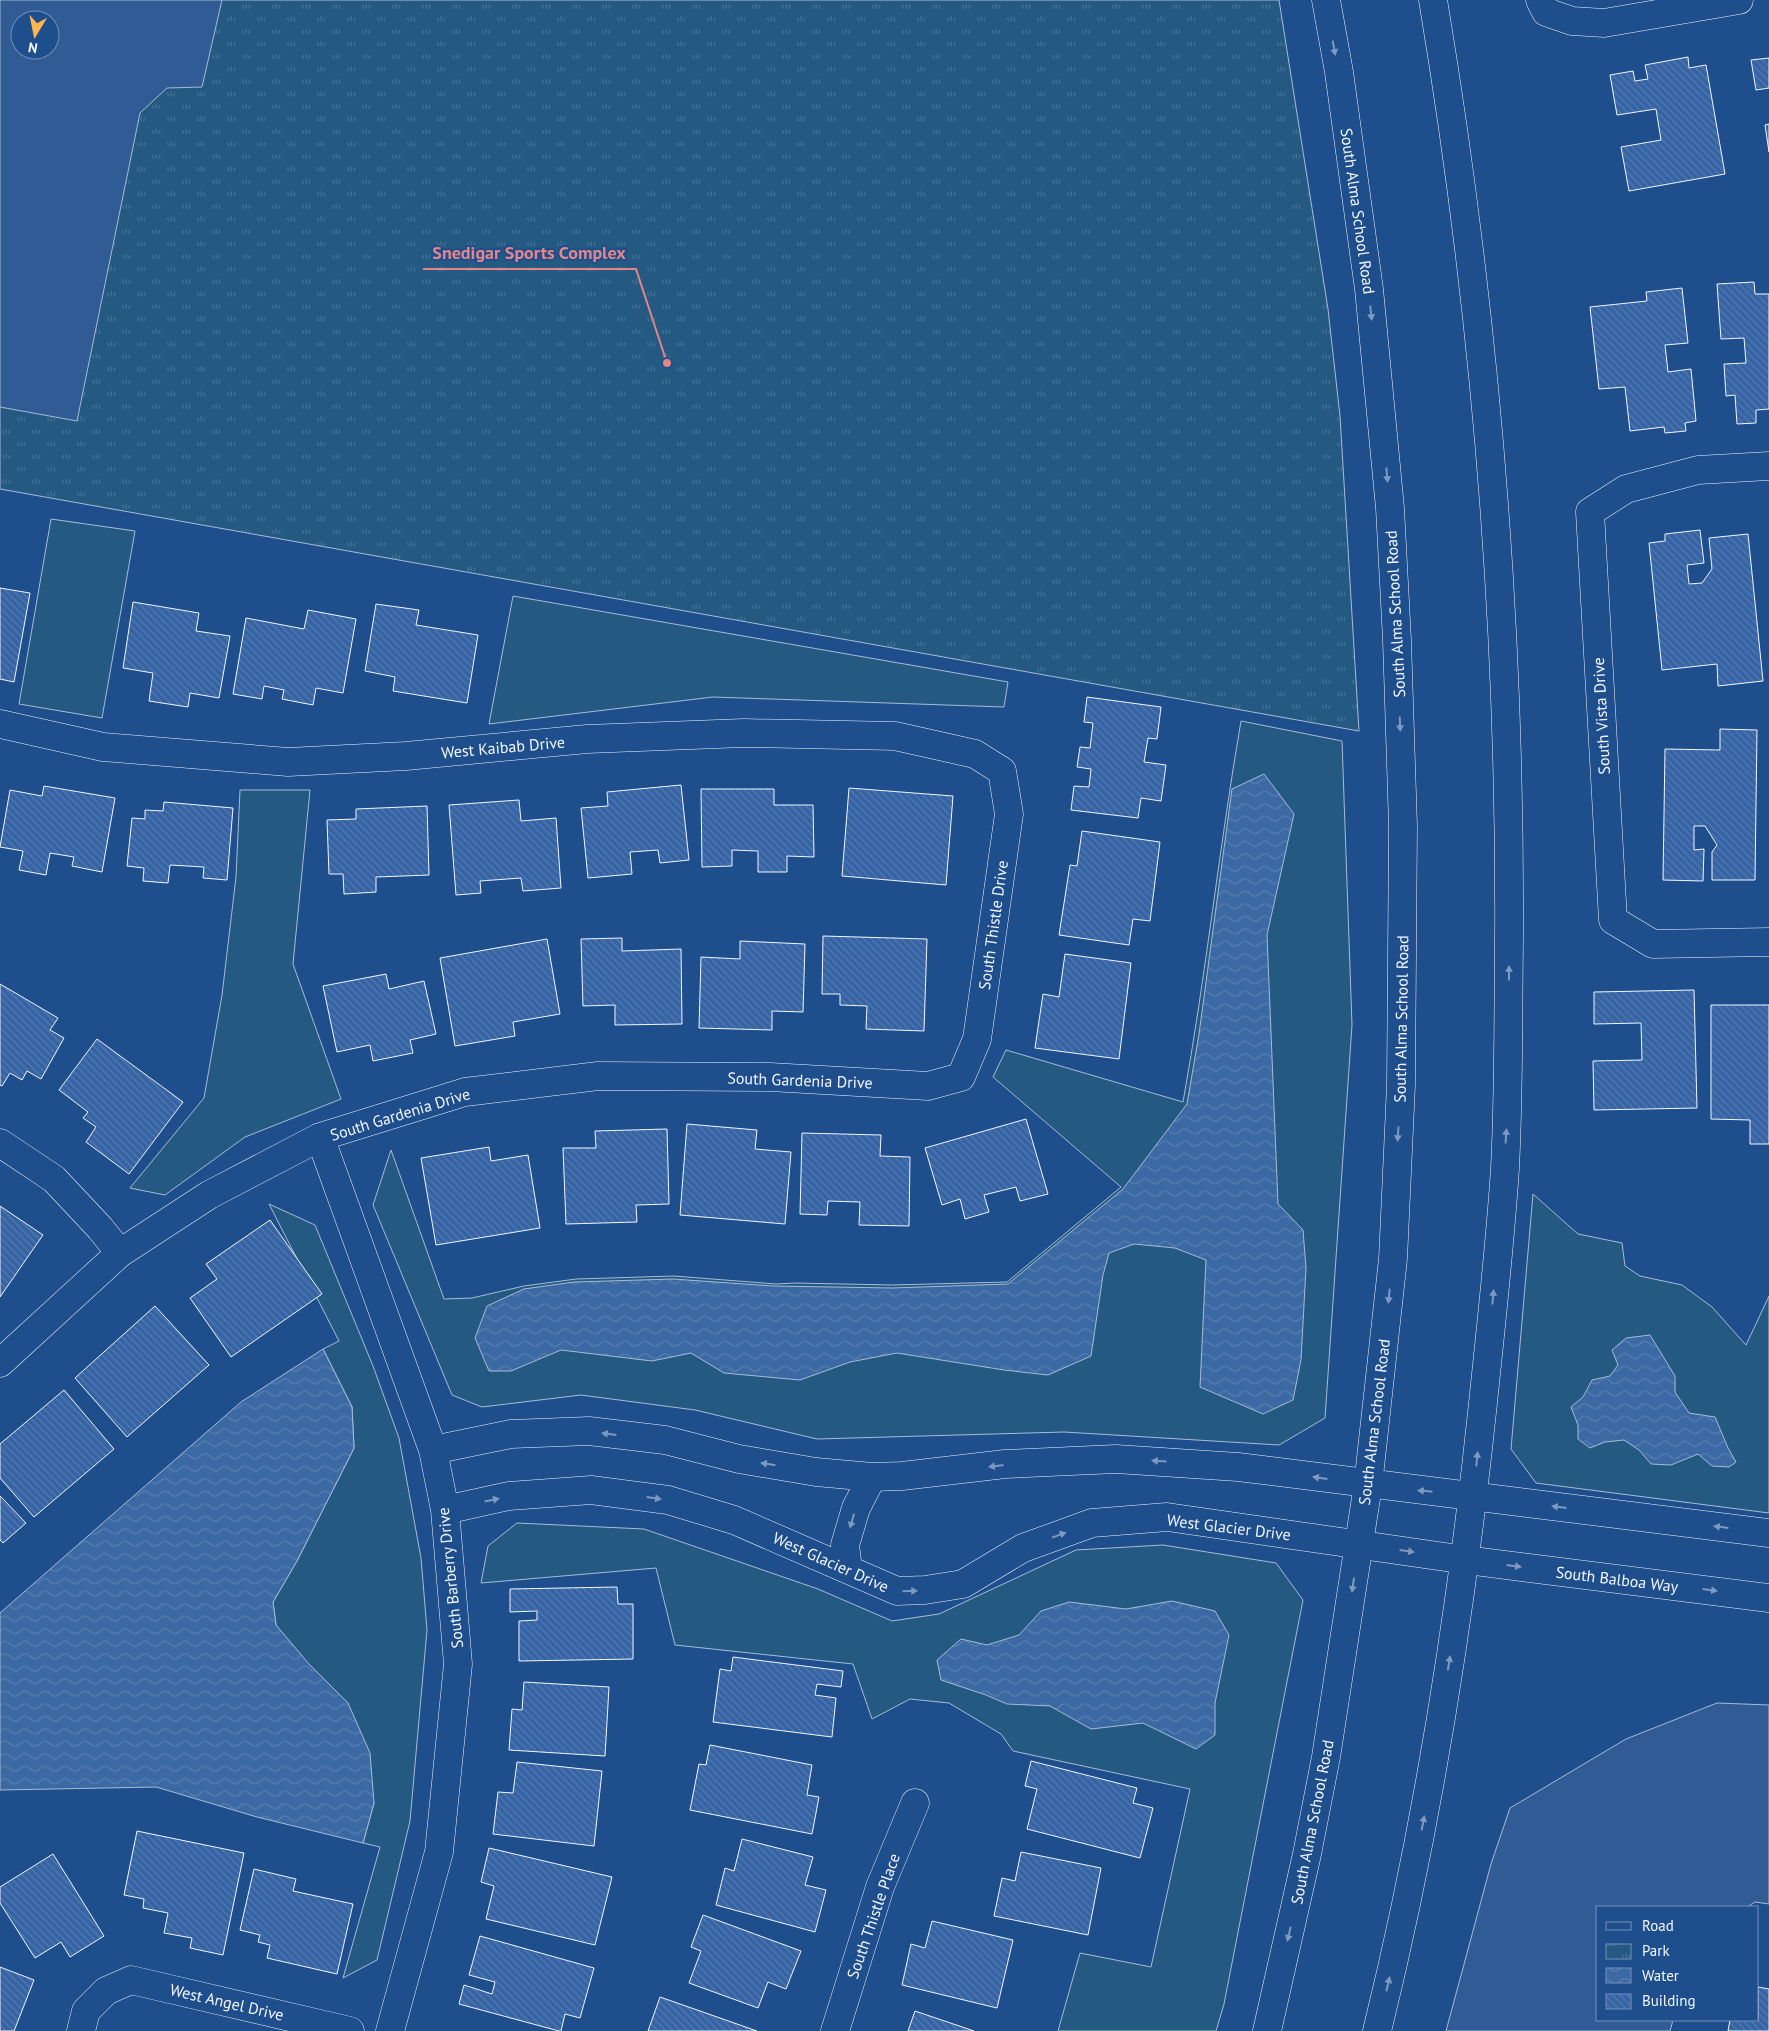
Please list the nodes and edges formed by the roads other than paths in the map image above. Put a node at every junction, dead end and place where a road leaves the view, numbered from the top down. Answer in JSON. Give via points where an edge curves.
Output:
{"nodes":[{"id":1,"x":1326,"y":0,"type":"edge"},
{"id":2,"x":1433,"y":0,"type":"edge"},
{"id":3,"x":1739,"y":0,"type":"edge"},
{"id":4,"x":1543,"y":6,"type":"edge"},
{"id":5,"x":1769,"y":466,"type":"edge"},
{"id":6,"x":0,"y":724,"type":"edge"},
{"id":7,"x":1002,"y":771,"type":"joint"},
{"id":8,"x":1769,"y":942,"type":"edge"},
{"id":9,"x":961,"y":1077,"type":"joint"},
{"id":10,"x":320,"y":1137,"type":"junction"},
{"id":11,"x":0,"y":1143,"type":"edge"},
{"id":12,"x":120,"y":1253,"type":"junction"},
{"id":13,"x":0,"y":1363,"type":"edge"},
{"id":14,"x":433,"y":1450,"type":"junction"},
{"id":15,"x":872,"y":1477,"type":"junction"},
{"id":16,"x":1368,"y":1485,"type":"junction"},
{"id":17,"x":1473,"y":1496,"type":"junction"},
{"id":18,"x":445,"y":1510,"type":"junction"},
{"id":19,"x":1769,"y":1533,"type":"edge"},
{"id":20,"x":1358,"y":1544,"type":"junction"},
{"id":21,"x":1466,"y":1560,"type":"junction"},
{"id":22,"x":848,"y":1570,"type":"junction"},
{"id":23,"x":1769,"y":1598,"type":"edge"},
{"id":24,"x":915,"y":1803,"type":"dead end"},
{"id":25,"x":81,"y":2031,"type":"edge"},
{"id":26,"x":350,"y":2031,"type":"edge"},
{"id":27,"x":390,"y":2031,"type":"edge"},
{"id":28,"x":835,"y":2031,"type":"edge"},
{"id":29,"x":1268,"y":2031,"type":"edge"},
{"id":30,"x":1377,"y":2031,"type":"edge"}],
"edges":[{"from":1,"to":16,"type":"street","name":"South Alma School Road","one_way":true,"via":[[1369,289],[1383,430],[1397,640],[1403,826],[1401,1085],[1392,1259]]},
{"from":17,"to":2,"type":"street","one_way":true,"via":[[1504,1172],[1508,1094],[1509,865],[1504,648],[1492,468],[1475,295]]},
{"from":3,"to":4,"type":"street","via":[[1604,23],[1572,21]]},
{"from":5,"to":8,"type":"street","name":"South Vista Drive","via":[[1698,470],[1626,489],[1590,512],[1613,920],[1653,944]]},
{"from":6,"to":7,"type":"street","name":"West Kaibab Drive","via":[[103,747],[288,762],[406,756],[597,739],[744,733],[895,736],[975,754]]},
{"from":7,"to":9,"type":"street","name":"South Thistle Drive","via":[[1009,814],[977,1039]]},
{"from":9,"to":10,"type":"street","name":"South Gardenia Drive","via":[[928,1086],[770,1077],[598,1076],[466,1092]]},
{"from":10,"to":12,"type":"street","name":"South Gardenia Drive","via":[[209,1195]]},
{"from":10,"to":14,"type":"street","name":"South Barberry Drive"},
{"from":11,"to":12,"type":"street","via":[[54,1179]]},
{"from":12,"to":13,"type":"street","name":"South Gardenia Drive"},
{"from":15,"to":14,"type":"street","one_way":true,"via":[[748,1461],[665,1440],[589,1431],[512,1434]]},
{"from":14,"to":18,"type":"street","name":"South Barberry Drive"},
{"from":16,"to":15,"type":"street","one_way":true,"via":[[1238,1467],[1116,1459],[1006,1464]]},
{"from":15,"to":22,"type":"street","one_way":true,"via":[[856,1508],[845,1545]]},
{"from":17,"to":16,"type":"street","one_way":true},
{"from":16,"to":20,"type":"street","name":"South Alma School Road"},
{"from":19,"to":17,"type":"street","one_way":true},
{"from":17,"to":21,"type":"street"},
{"from":18,"to":22,"type":"street","name":"West Glacier Drive","one_way":true,"via":[[509,1496],[591,1490],[668,1500],[734,1520]]},
{"from":18,"to":27,"type":"street","name":"South Barberry Drive","via":[[458,1664],[439,1852]]},
{"from":20,"to":21,"type":"street","name":"West Glacier Drive","one_way":true},
{"from":22,"to":20,"type":"street","name":"West Glacier Drive","one_way":true,"via":[[897,1591],[963,1584],[1023,1548],[1092,1524],[1167,1517]]},
{"from":20,"to":29,"type":"street","name":"South Alma School Road","one_way":true,"via":[[1326,1757]]},
{"from":21,"to":23,"type":"street","name":"South Balboa Way","one_way":true},
{"from":30,"to":21,"type":"street","one_way":true,"via":[[1431,1779]]},
{"from":24,"to":28,"type":"street","name":"South Thistle Place","via":[[880,1887]]},
{"from":25,"to":26,"type":"street","name":"West Angel Drive","via":[[86,2012],[106,1992],[131,1980]]}]}
